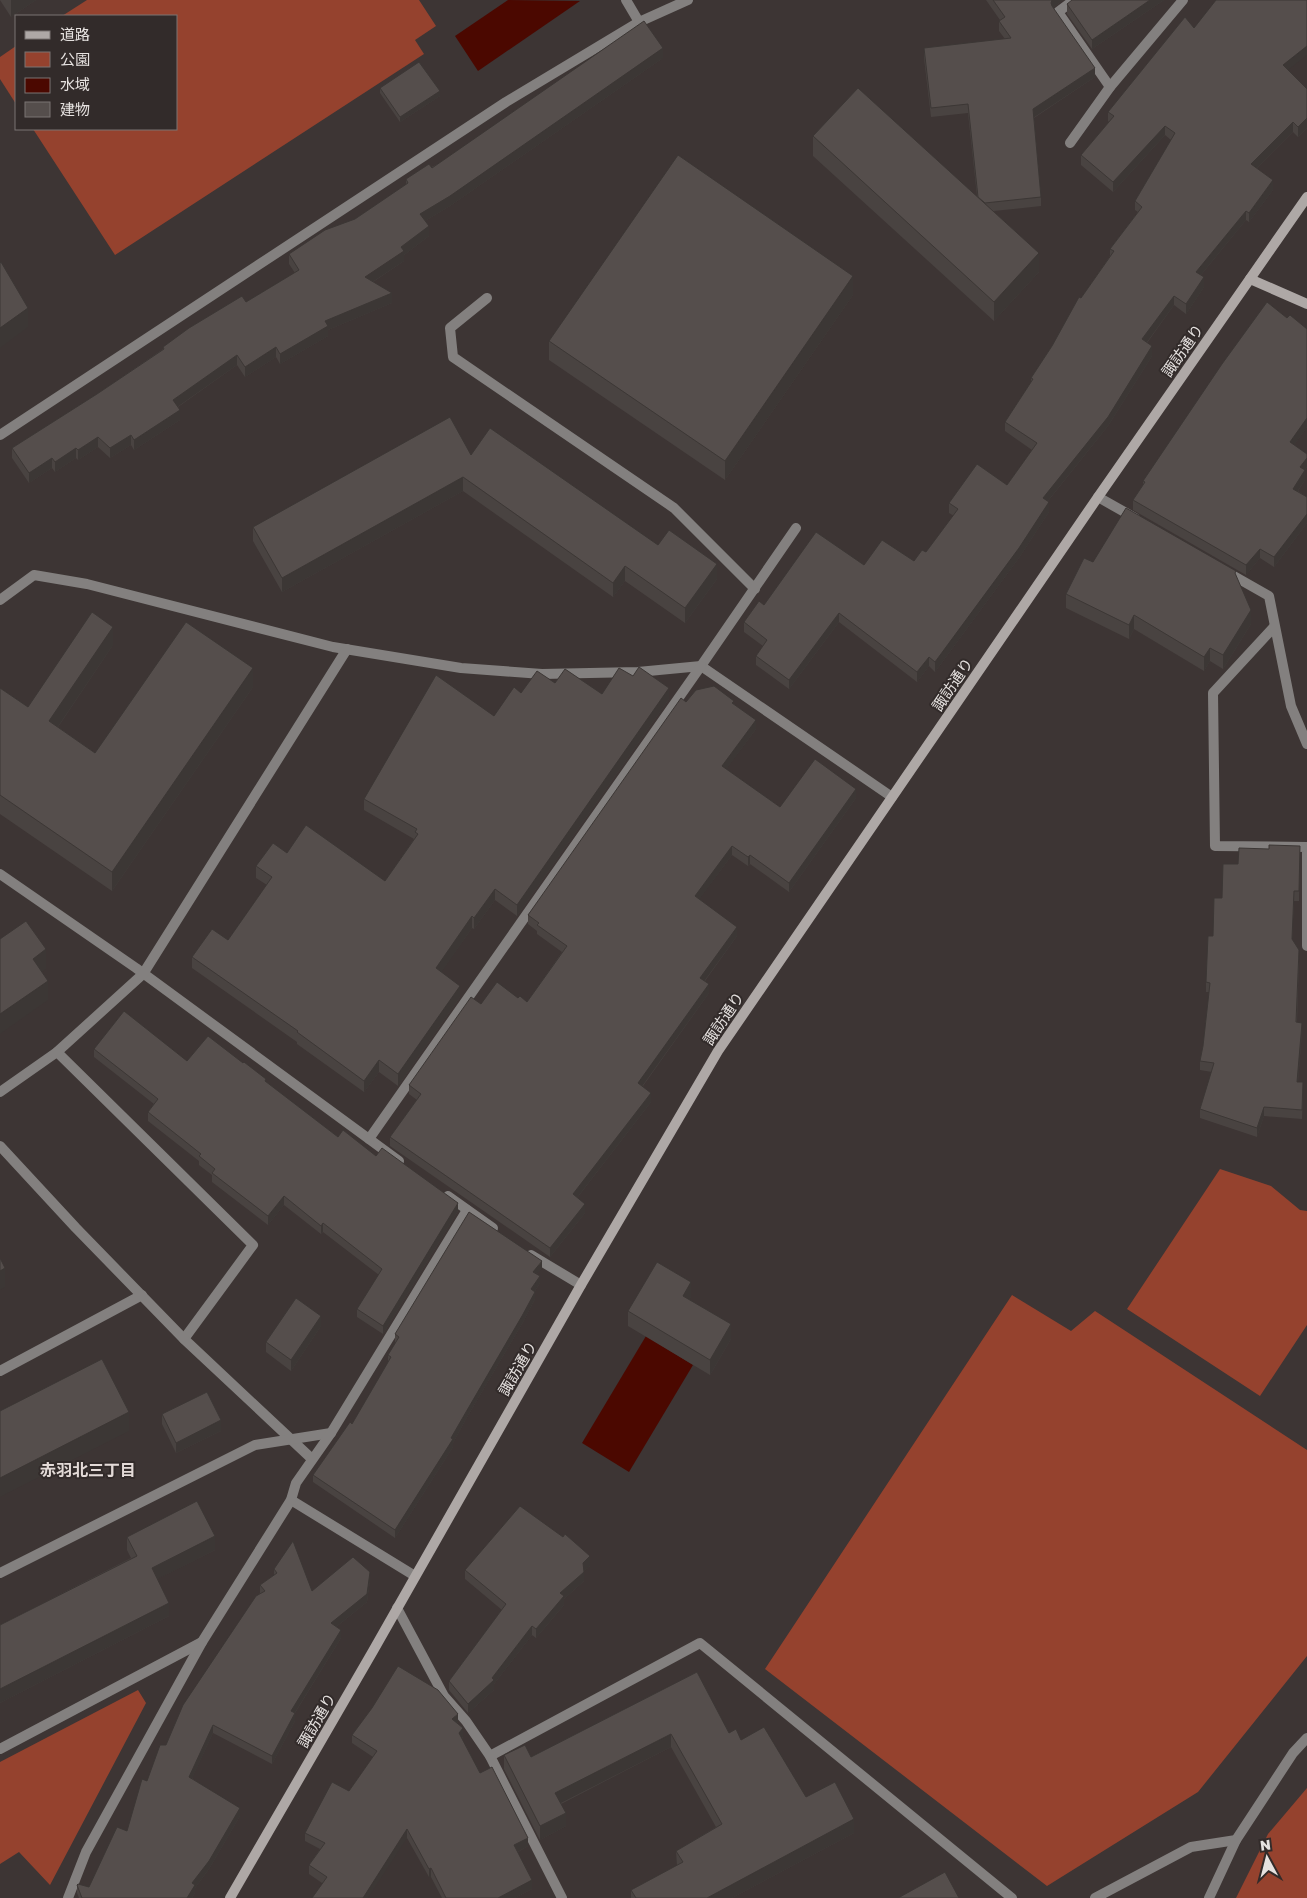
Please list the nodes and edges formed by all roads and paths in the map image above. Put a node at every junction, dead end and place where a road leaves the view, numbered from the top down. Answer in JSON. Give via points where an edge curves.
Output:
{"nodes":[{"id":1,"x":626,"y":0,"type":"edge"},
{"id":2,"x":688,"y":0,"type":"edge"},
{"id":3,"x":1074,"y":0,"type":"edge"},
{"id":4,"x":1183,"y":0,"type":"edge"},
{"id":5,"x":639,"y":22,"type":"junction"},
{"id":6,"x":1110,"y":87,"type":"junction"},
{"id":7,"x":1070,"y":143,"type":"dead end"},
{"id":8,"x":1307,"y":197,"type":"edge"},
{"id":9,"x":1250,"y":279,"type":"junction"},
{"id":10,"x":486,"y":298,"type":"dead end"},
{"id":11,"x":1307,"y":304,"type":"edge"},
{"id":12,"x":0,"y":435,"type":"edge"},
{"id":13,"x":1098,"y":497,"type":"junction"},
{"id":14,"x":1143,"y":523,"type":"edge"},
{"id":15,"x":796,"y":528,"type":"dead end"},
{"id":16,"x":1218,"y":567,"type":"edge"},
{"id":17,"x":755,"y":589,"type":"junction"},
{"id":18,"x":0,"y":600,"type":"edge"},
{"id":19,"x":1274,"y":627,"type":"junction"},
{"id":20,"x":347,"y":649,"type":"junction"},
{"id":21,"x":701,"y":666,"type":"junction"},
{"id":22,"x":1307,"y":744,"type":"edge"},
{"id":23,"x":892,"y":797,"type":"junction"},
{"id":24,"x":0,"y":874,"type":"edge"},
{"id":25,"x":1307,"y":946,"type":"edge"},
{"id":26,"x":143,"y":974,"type":"junction"},
{"id":27,"x":57,"y":1052,"type":"junction"},
{"id":28,"x":0,"y":1092,"type":"edge"},
{"id":29,"x":369,"y":1139,"type":"junction"},
{"id":30,"x":0,"y":1146,"type":"edge"},
{"id":31,"x":407,"y":1166,"type":"edge"},
{"id":32,"x":437,"y":1188,"type":"edge"},
{"id":33,"x":467,"y":1210,"type":"junction"},
{"id":34,"x":500,"y":1233,"type":"edge"},
{"id":35,"x":524,"y":1250,"type":"edge"},
{"id":36,"x":581,"y":1285,"type":"junction"},
{"id":37,"x":142,"y":1295,"type":"junction"},
{"id":38,"x":184,"y":1339,"type":"junction"},
{"id":39,"x":0,"y":1370,"type":"edge"},
{"id":40,"x":331,"y":1433,"type":"junction"},
{"id":41,"x":291,"y":1439,"type":"junction"},
{"id":42,"x":312,"y":1458,"type":"junction"},
{"id":43,"x":291,"y":1500,"type":"junction"},
{"id":44,"x":0,"y":1573,"type":"edge"},
{"id":45,"x":415,"y":1576,"type":"junction"},
{"id":46,"x":397,"y":1608,"type":"junction"},
{"id":47,"x":202,"y":1642,"type":"junction"},
{"id":48,"x":1307,"y":1738,"type":"edge"},
{"id":49,"x":0,"y":1749,"type":"edge"},
{"id":50,"x":490,"y":1756,"type":"junction"},
{"id":51,"x":1236,"y":1840,"type":"junction"},
{"id":52,"x":68,"y":1898,"type":"edge"},
{"id":53,"x":230,"y":1898,"type":"edge"},
{"id":54,"x":562,"y":1898,"type":"edge"},
{"id":55,"x":1012,"y":1898,"type":"edge"},
{"id":56,"x":1095,"y":1898,"type":"edge"},
{"id":57,"x":1208,"y":1898,"type":"edge"}],
"edges":[{"from":1,"to":5,"type":"street"},
{"from":2,"to":5,"type":"street"},
{"from":3,"to":6,"type":"street","via":[[1058,12]]},
{"from":4,"to":6,"type":"street"},
{"from":5,"to":12,"type":"street","via":[[506,102]]},
{"from":6,"to":7,"type":"street"},
{"from":8,"to":9,"type":"street","name":"諏訪通り"},
{"from":9,"to":11,"type":"street"},
{"from":9,"to":13,"type":"street","name":"諏訪通り"},
{"from":10,"to":17,"type":"street","via":[[450,328],[453,357],[674,508]]},
{"from":13,"to":14,"type":"street"},
{"from":13,"to":23,"type":"street","name":"諏訪通り"},
{"from":15,"to":17,"type":"street"},
{"from":16,"to":19,"type":"street","via":[[1269,596]]},
{"from":17,"to":21,"type":"street"},
{"from":18,"to":20,"type":"street","via":[[34,576],[87,584]]},
{"from":19,"to":22,"type":"street","via":[[1291,706]]},
{"from":19,"to":25,"type":"street","via":[[1213,693],[1215,846],[1307,847]]},
{"from":20,"to":21,"type":"street","via":[[461,668],[542,674],[638,672]]},
{"from":20,"to":26,"type":"street"},
{"from":21,"to":23,"type":"street"},
{"from":21,"to":29,"type":"street"},
{"from":23,"to":36,"type":"street","name":"諏訪通り","via":[[718,1051]]},
{"from":24,"to":26,"type":"street"},
{"from":26,"to":27,"type":"street"},
{"from":26,"to":29,"type":"street"},
{"from":27,"to":28,"type":"street"},
{"from":27,"to":38,"type":"street","via":[[253,1246]]},
{"from":29,"to":31,"type":"street"},
{"from":30,"to":37,"type":"street"},
{"from":32,"to":33,"type":"street"},
{"from":33,"to":34,"type":"street"},
{"from":33,"to":40,"type":"street"},
{"from":35,"to":36,"type":"street"},
{"from":36,"to":45,"type":"street","name":"諏訪通り"},
{"from":37,"to":38,"type":"street"},
{"from":37,"to":39,"type":"street"},
{"from":38,"to":41,"type":"street"},
{"from":40,"to":41,"type":"street"},
{"from":40,"to":42,"type":"street"},
{"from":41,"to":42,"type":"street"},
{"from":41,"to":44,"type":"street","via":[[256,1444]]},
{"from":42,"to":43,"type":"street","via":[[296,1482]]},
{"from":43,"to":45,"type":"street"},
{"from":43,"to":47,"type":"street"},
{"from":45,"to":46,"type":"street","name":"諏訪通り"},
{"from":46,"to":50,"type":"street","via":[[444,1696]]},
{"from":46,"to":53,"type":"street","name":"諏訪通り"},
{"from":47,"to":49,"type":"street"},
{"from":47,"to":52,"type":"street","via":[[86,1852]]},
{"from":48,"to":51,"type":"street","via":[[1293,1753]]},
{"from":50,"to":54,"type":"street"},
{"from":50,"to":55,"type":"street","via":[[700,1643]]},
{"from":51,"to":56,"type":"street","via":[[1191,1847]]},
{"from":51,"to":57,"type":"street"}]}
